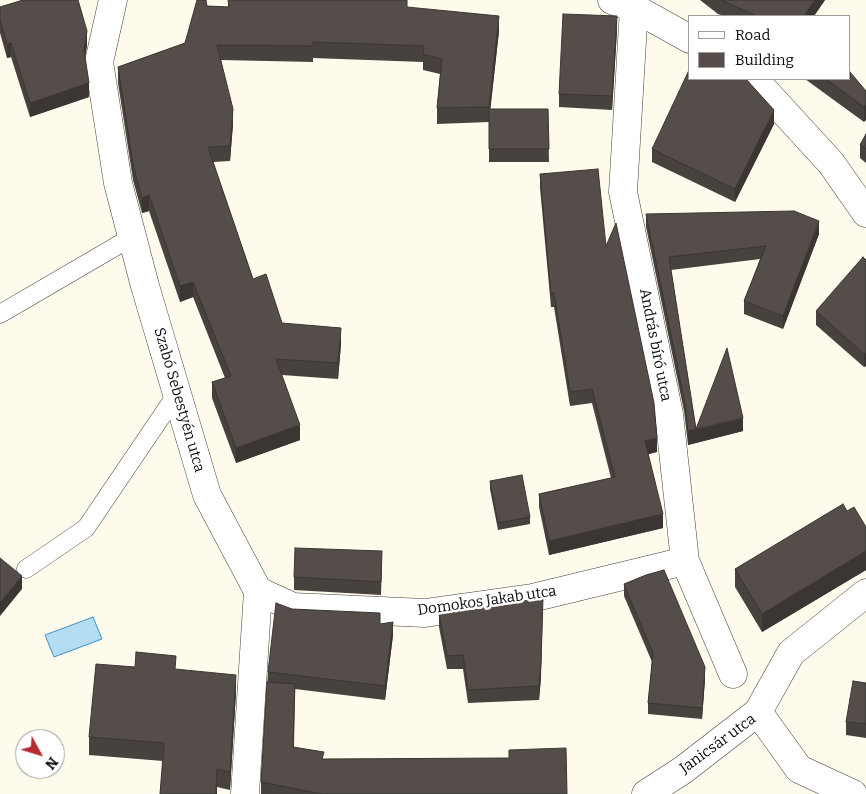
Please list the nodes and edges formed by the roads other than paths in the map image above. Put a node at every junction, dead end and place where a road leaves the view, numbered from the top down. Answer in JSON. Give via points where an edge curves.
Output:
{"nodes":[{"id":1,"x":113,"y":0,"type":"edge"},
{"id":2,"x":623,"y":4,"type":"edge"},
{"id":3,"x":688,"y":38,"type":"edge"},
{"id":4,"x":755,"y":80,"type":"edge"},
{"id":5,"x":866,"y":213,"type":"edge"},
{"id":6,"x":132,"y":237,"type":"junction"},
{"id":7,"x":0,"y":314,"type":"edge"},
{"id":8,"x":178,"y":392,"type":"junction"},
{"id":9,"x":685,"y":561,"type":"junction"},
{"id":10,"x":26,"y":569,"type":"dead end"},
{"id":11,"x":258,"y":591,"type":"junction"},
{"id":12,"x":866,"y":593,"type":"edge"},
{"id":13,"x":733,"y":674,"type":"dead end"},
{"id":14,"x":758,"y":712,"type":"junction"},
{"id":15,"x":245,"y":794,"type":"edge"},
{"id":16,"x":646,"y":794,"type":"edge"},
{"id":17,"x":853,"y":794,"type":"edge"}],
"edges":[{"from":1,"to":6,"type":"street","name":"Szabó Sebestyén utca","via":[[99,62],[118,183]]},
{"from":2,"to":3,"type":"street"},
{"from":2,"to":9,"type":"street","name":"András bíró utca","via":[[623,192],[669,414]]},
{"from":4,"to":5,"type":"street","via":[[831,163]]},
{"from":6,"to":7,"type":"lane"},
{"from":6,"to":8,"type":"street","name":"Szabó Sebestyén utca"},
{"from":8,"to":10,"type":"lane","via":[[86,528]]},
{"from":8,"to":11,"type":"street","name":"Szabó Sebestyén utca","via":[[207,495]]},
{"from":9,"to":11,"type":"street","name":"Domokos Jakab utca","via":[[532,598],[425,613],[293,607]]},
{"from":9,"to":13,"type":"street","name":"András bíró utca"},
{"from":11,"to":15,"type":"street"},
{"from":12,"to":14,"type":"street","via":[[791,653]]},
{"from":14,"to":16,"type":"street","name":"Janicsár utca"},
{"from":14,"to":17,"type":"street","name":"Janicsár utca","via":[[799,769]]}]}
